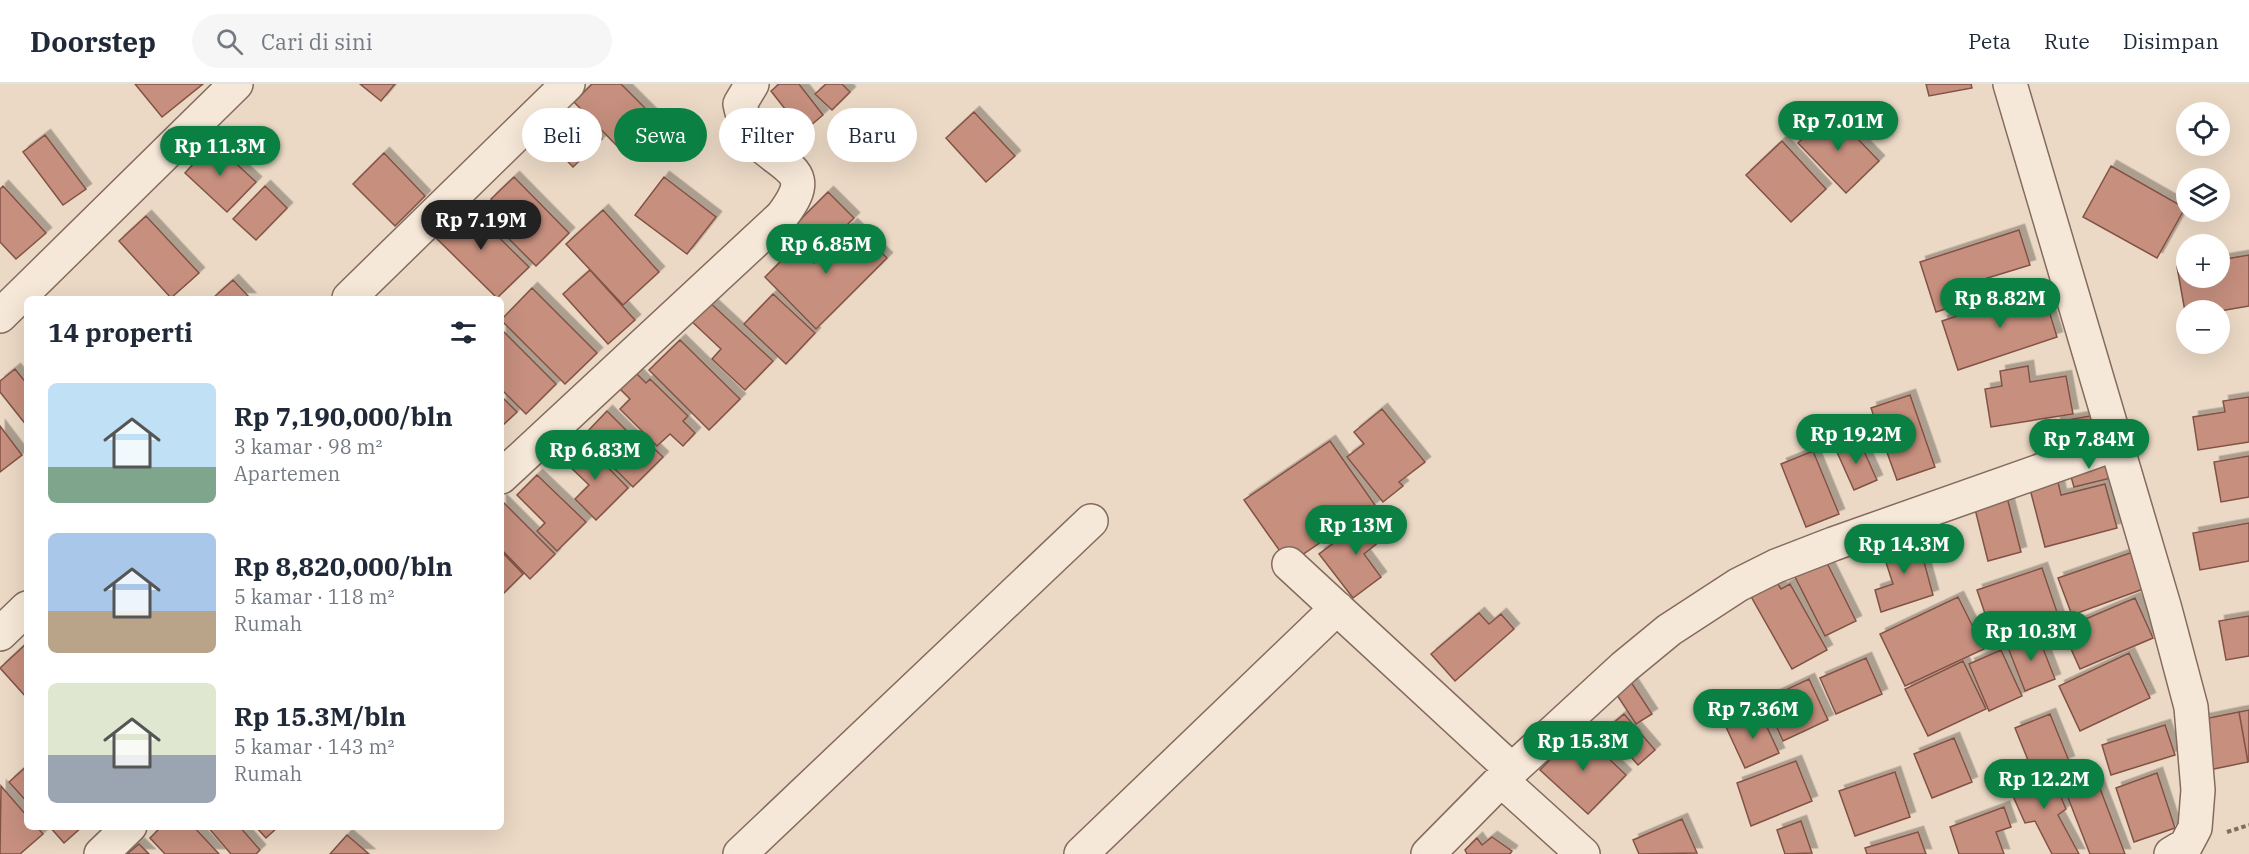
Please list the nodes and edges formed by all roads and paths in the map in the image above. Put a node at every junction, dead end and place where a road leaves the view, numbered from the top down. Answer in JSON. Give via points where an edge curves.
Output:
{"nodes":[{"id":1,"x":236,"y":84,"type":"edge"},
{"id":2,"x":568,"y":84,"type":"edge"},
{"id":3,"x":752,"y":84,"type":"edge"},
{"id":4,"x":2010,"y":84,"type":"edge"},
{"id":5,"x":351,"y":296,"type":"edge"},
{"id":6,"x":0,"y":316,"type":"edge"},
{"id":7,"x":2116,"y":444,"type":"junction"},
{"id":8,"x":504,"y":474,"type":"edge"},
{"id":9,"x":1091,"y":521,"type":"dead end"},
{"id":10,"x":1289,"y":564,"type":"dead end"},
{"id":11,"x":1337,"y":608,"type":"junction"},
{"id":12,"x":24,"y":611,"type":"edge"},
{"id":13,"x":0,"y":634,"type":"edge"},
{"id":14,"x":1507,"y":775,"type":"junction"},
{"id":15,"x":126,"y":830,"type":"edge"},
{"id":16,"x":101,"y":854,"type":"edge"},
{"id":17,"x":740,"y":854,"type":"edge"},
{"id":18,"x":1081,"y":854,"type":"edge"},
{"id":19,"x":1428,"y":854,"type":"edge"},
{"id":20,"x":1583,"y":854,"type":"edge"},
{"id":21,"x":2171,"y":854,"type":"edge"}],
"edges":[{"from":1,"to":6,"type":"street"},
{"from":2,"to":5,"type":"street"},
{"from":3,"to":8,"type":"street","via":[[740,104],[743,121],[761,145],[791,167],[798,180],[795,198],[782,216]]},
{"from":4,"to":7,"type":"street"},
{"from":7,"to":14,"type":"street","via":[[1833,544],[1738,585],[1651,645]]},
{"from":7,"to":21,"type":"street","via":[[2191,707],[2198,790],[2195,828],[2186,845]]},
{"from":9,"to":17,"type":"street"},
{"from":10,"to":11,"type":"street"},
{"from":11,"to":14,"type":"street"},
{"from":11,"to":18,"type":"street"},
{"from":12,"to":13,"type":"street"},
{"from":14,"to":19,"type":"street"},
{"from":14,"to":20,"type":"street"},
{"from":15,"to":16,"type":"street"}]}
